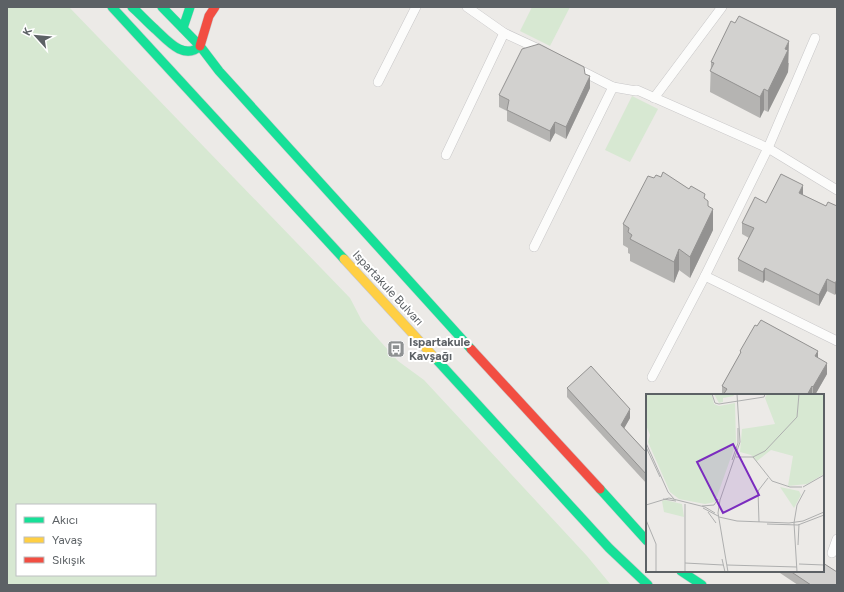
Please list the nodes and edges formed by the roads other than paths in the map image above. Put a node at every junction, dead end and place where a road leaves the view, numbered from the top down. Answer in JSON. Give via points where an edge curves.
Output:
{"nodes":[{"id":1,"x":112,"y":7,"type":"edge"},
{"id":2,"x":132,"y":7,"type":"edge"},
{"id":3,"x":162,"y":7,"type":"edge"},
{"id":4,"x":190,"y":7,"type":"edge"},
{"id":5,"x":215,"y":7,"type":"edge"},
{"id":6,"x":416,"y":7,"type":"edge"},
{"id":7,"x":467,"y":7,"type":"edge"},
{"id":8,"x":722,"y":7,"type":"edge"},
{"id":9,"x":504,"y":32,"type":"junction"},
{"id":10,"x":814,"y":38,"type":"dead end"},
{"id":11,"x":177,"y":44,"type":"junction"},
{"id":12,"x":200,"y":46,"type":"junction"},
{"id":13,"x":551,"y":55,"type":"edge"},
{"id":14,"x":565,"y":62,"type":"edge"},
{"id":15,"x":174,"y":74,"type":"junction"},
{"id":16,"x":378,"y":82,"type":"dead end"},
{"id":17,"x":613,"y":88,"type":"junction"},
{"id":18,"x":654,"y":98,"type":"junction"},
{"id":19,"x":768,"y":148,"type":"junction"},
{"id":20,"x":446,"y":155,"type":"dead end"},
{"id":21,"x":837,"y":190,"type":"edge"},
{"id":22,"x":534,"y":248,"type":"dead end"},
{"id":23,"x":704,"y":276,"type":"junction"},
{"id":24,"x":837,"y":341,"type":"edge"},
{"id":25,"x":652,"y":377,"type":"dead end"},
{"id":26,"x":837,"y":539,"type":"edge"},
{"id":27,"x":646,"y":540,"type":"edge"},
{"id":28,"x":832,"y":554,"type":"dead end"},
{"id":29,"x":621,"y":560,"type":"junction"},
{"id":30,"x":682,"y":572,"type":"edge"},
{"id":31,"x":640,"y":585,"type":"edge"},
{"id":32,"x":648,"y":585,"type":"edge"},
{"id":33,"x":702,"y":585,"type":"edge"}],
"edges":[{"from":1,"to":15,"type":"main road","name":"Ispartakule Bulvarı"},
{"from":2,"to":11,"type":"main road"},
{"from":3,"to":11,"type":"main road","name":"Ispartakule Bulvarı"},
{"from":4,"to":11,"type":"main road"},
{"from":5,"to":12,"type":"main road","via":[[209,16]]},
{"from":6,"to":16,"type":"lane"},
{"from":7,"to":9,"type":"lane"},
{"from":8,"to":18,"type":"lane"},
{"from":9,"to":13,"type":"lane"},
{"from":9,"to":20,"type":"lane"},
{"from":10,"to":19,"type":"lane"},
{"from":11,"to":12,"type":"main road","name":"Ispartakule Bulvarı"},
{"from":11,"to":12,"type":"main road","via":[[182,51],[191,52]]},
{"from":11,"to":15,"type":"main road"},
{"from":12,"to":27,"type":"main road","name":"Ispartakule Bulvarı","via":[[219,71],[414,287]]},
{"from":14,"to":17,"type":"lane"},
{"from":15,"to":29,"type":"main road","name":"Ispartakule Bulvarı"},
{"from":17,"to":18,"type":"lane","via":[[637,90]]},
{"from":17,"to":22,"type":"lane"},
{"from":18,"to":19,"type":"lane"},
{"from":19,"to":21,"type":"lane"},
{"from":19,"to":23,"type":"lane"},
{"from":23,"to":24,"type":"lane"},
{"from":23,"to":25,"type":"lane"},
{"from":26,"to":28,"type":"lane"},
{"from":29,"to":31,"type":"main road"},
{"from":29,"to":32,"type":"main road","name":"Ispartakule Bulvarı"},
{"from":30,"to":33,"type":"main road"}]}
